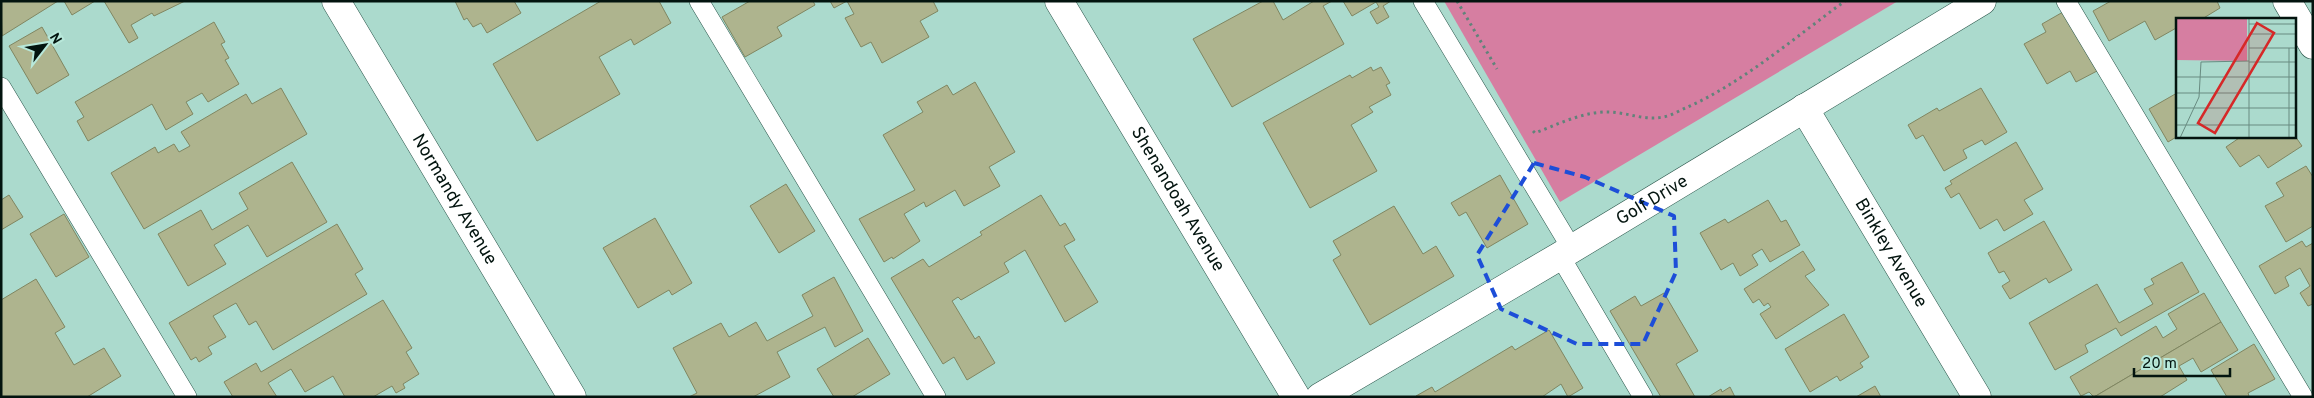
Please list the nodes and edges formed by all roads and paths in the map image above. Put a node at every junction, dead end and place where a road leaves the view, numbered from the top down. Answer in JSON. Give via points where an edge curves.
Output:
{"nodes":[{"id":1,"x":336,"y":1,"type":"edge"},
{"id":2,"x":699,"y":1,"type":"edge"},
{"id":3,"x":1059,"y":1,"type":"edge"},
{"id":4,"x":1423,"y":1,"type":"edge"},
{"id":5,"x":1457,"y":1,"type":"edge"},
{"id":6,"x":1845,"y":1,"type":"edge"},
{"id":7,"x":1982,"y":1,"type":"edge"},
{"id":8,"x":2066,"y":1,"type":"edge"},
{"id":9,"x":2287,"y":1,"type":"edge"},
{"id":10,"x":2313,"y":45,"type":"edge"},
{"id":11,"x":1501,"y":75,"type":"dead end"},
{"id":12,"x":1,"y":87,"type":"edge"},
{"id":13,"x":1804,"y":108,"type":"junction"},
{"id":14,"x":1530,"y":125,"type":"dead end"},
{"id":15,"x":1566,"y":252,"type":"junction"},
{"id":16,"x":187,"y":397,"type":"edge"},
{"id":17,"x":572,"y":397,"type":"edge"},
{"id":18,"x":936,"y":397,"type":"edge"},
{"id":19,"x":1296,"y":397,"type":"edge"},
{"id":20,"x":1320,"y":397,"type":"edge"},
{"id":21,"x":1643,"y":397,"type":"edge"},
{"id":22,"x":1977,"y":397,"type":"edge"},
{"id":23,"x":2303,"y":397,"type":"edge"}],
"edges":[{"from":1,"to":17,"type":"street","name":"Normandy Avenue"},
{"from":2,"to":18,"type":"lane"},
{"from":3,"to":19,"type":"street","name":"Shenandoah Avenue"},
{"from":4,"to":15,"type":"lane"},
{"from":5,"to":11,"type":"path"},
{"from":6,"to":14,"type":"path","via":[[1739,78],[1703,100],[1665,117],[1642,119],[1602,112],[1535,133]]},
{"from":7,"to":13,"type":"street","name":"Golf Drive"},
{"from":8,"to":23,"type":"lane"},
{"from":9,"to":10,"type":"street"},
{"from":12,"to":16,"type":"lane"},
{"from":13,"to":15,"type":"street","name":"Golf Drive"},
{"from":13,"to":22,"type":"street","name":"Binkley Avenue"},
{"from":15,"to":20,"type":"street","name":"Golf Drive"},
{"from":15,"to":21,"type":"lane"}]}
